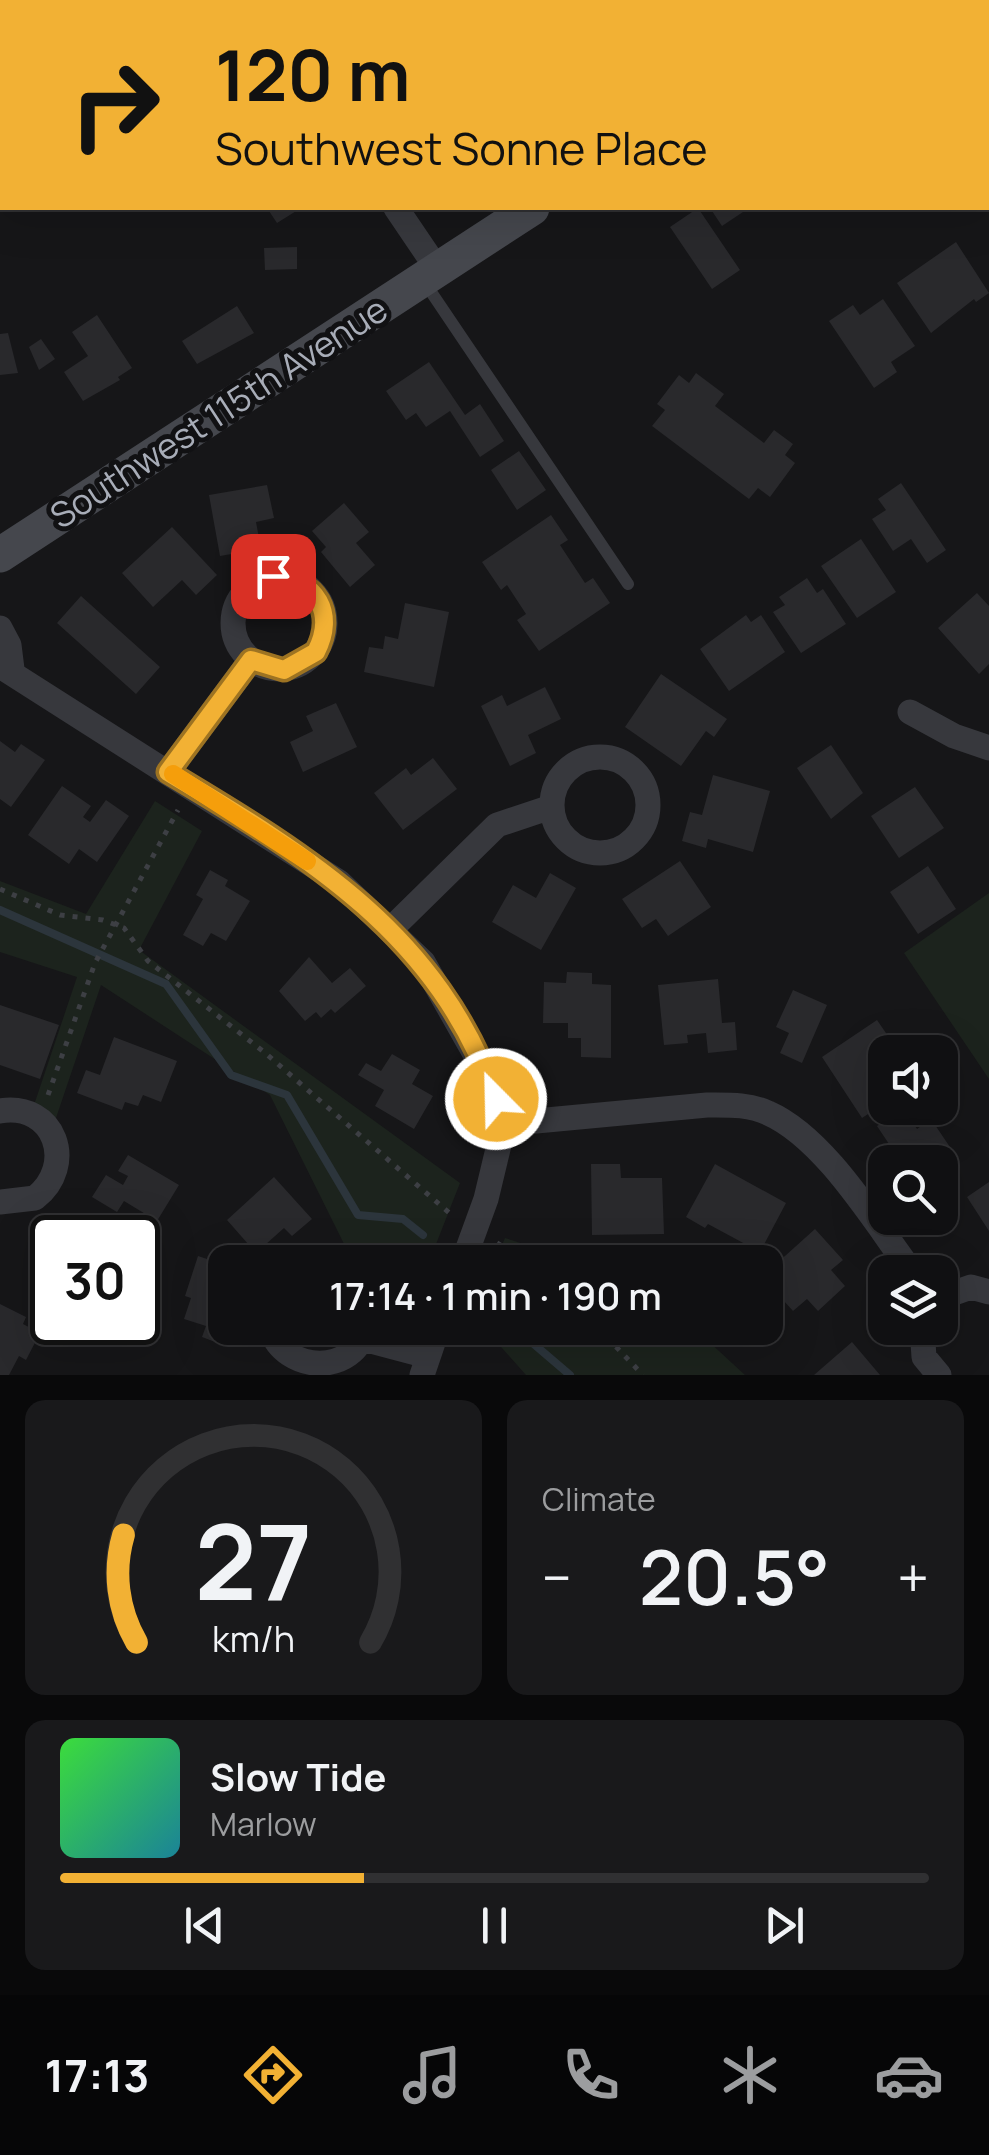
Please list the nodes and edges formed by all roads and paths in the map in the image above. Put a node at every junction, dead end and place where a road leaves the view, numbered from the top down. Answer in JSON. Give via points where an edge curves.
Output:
{"nodes":[{"id":1,"x":397,"y":210,"type":"edge"},
{"id":2,"x":529,"y":210,"type":"edge"},
{"id":3,"x":430,"y":275,"type":"junction"},
{"id":4,"x":0,"y":555,"type":"edge"},
{"id":5,"x":628,"y":584,"type":"dead end"},
{"id":6,"x":0,"y":628,"type":"edge"},
{"id":7,"x":251,"y":660,"type":"dead end"},
{"id":8,"x":6,"y":668,"type":"edge"},
{"id":9,"x":910,"y":712,"type":"dead end"},
{"id":10,"x":989,"y":748,"type":"edge"},
{"id":11,"x":168,"y":772,"type":"junction"},
{"id":12,"x":194,"y":787,"type":"junction"},
{"id":13,"x":551,"y":807,"type":"dead end"},
{"id":14,"x":0,"y":889,"type":"edge"},
{"id":15,"x":115,"y":924,"type":"junction"},
{"id":16,"x":392,"y":928,"type":"junction"},
{"id":17,"x":0,"y":1111,"type":"edge"},
{"id":18,"x":34,"y":1114,"type":"junction"},
{"id":19,"x":504,"y":1124,"type":"junction"},
{"id":20,"x":0,"y":1202,"type":"edge"},
{"id":21,"x":444,"y":1210,"type":"dead end"},
{"id":22,"x":470,"y":1245,"type":"edge"},
{"id":23,"x":899,"y":1255,"type":"edge"},
{"id":24,"x":958,"y":1291,"type":"edge"},
{"id":25,"x":989,"y":1292,"type":"edge"},
{"id":26,"x":276,"y":1345,"type":"edge"},
{"id":27,"x":356,"y":1345,"type":"edge"},
{"id":28,"x":386,"y":1345,"type":"edge"},
{"id":29,"x":615,"y":1345,"type":"edge"},
{"id":30,"x":923,"y":1345,"type":"edge"},
{"id":31,"x":424,"y":1366,"type":"edge"},
{"id":32,"x":644,"y":1375,"type":"edge"},
{"id":33,"x":939,"y":1375,"type":"edge"}],
"edges":[{"from":1,"to":3,"type":"street"},
{"from":2,"to":3,"type":"street","name":"Southwest 115th Avenue"},
{"from":3,"to":4,"type":"street","name":"Southwest 115th Avenue"},
{"from":3,"to":5,"type":"lane"},
{"from":6,"to":8,"type":"street","via":[[9,645]]},
{"from":7,"to":11,"type":"street"},
{"from":8,"to":11,"type":"street"},
{"from":9,"to":10,"type":"street"},
{"from":11,"to":12,"type":"street"},
{"from":12,"to":15,"type":"path"},
{"from":12,"to":16,"type":"street","via":[[340,882]]},
{"from":13,"to":16,"type":"street","via":[[497,825]]},
{"from":14,"to":15,"type":"path","via":[[60,916]]},
{"from":15,"to":18,"type":"path","via":[[48,1096]]},
{"from":15,"to":21,"type":"path","via":[[148,961],[264,1052]]},
{"from":16,"to":19,"type":"street","via":[[448,1001]]},
{"from":17,"to":18,"type":"street"},
{"from":18,"to":20,"type":"street","via":[[52,1130],[57,1172],[36,1198]]},
{"from":19,"to":22,"type":"street"},
{"from":19,"to":23,"type":"street","via":[[707,1105],[767,1112],[814,1148]]},
{"from":24,"to":25,"type":"street"},
{"from":26,"to":27,"type":"street","via":[[292,1362],[313,1369],[347,1360]]},
{"from":28,"to":31,"type":"street"},
{"from":29,"to":32,"type":"path"},
{"from":30,"to":33,"type":"street"}]}
